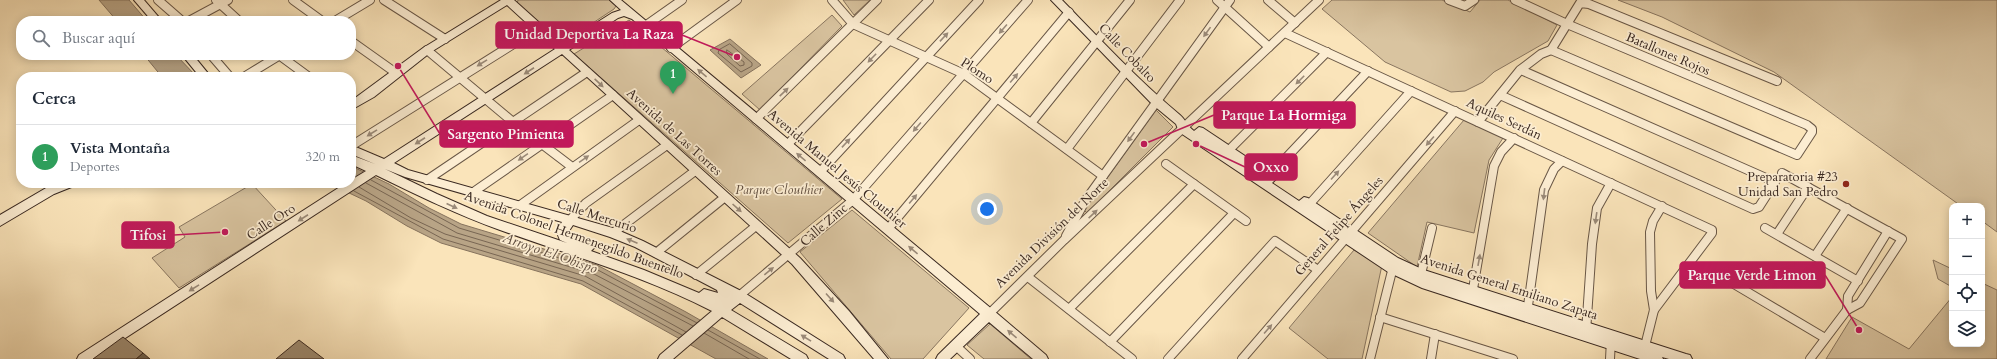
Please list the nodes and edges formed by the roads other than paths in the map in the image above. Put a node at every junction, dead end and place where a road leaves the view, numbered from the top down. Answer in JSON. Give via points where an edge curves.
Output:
{"nodes":[{"id":1,"x":138,"y":0,"type":"edge"},
{"id":2,"x":158,"y":0,"type":"edge"},
{"id":3,"x":228,"y":0,"type":"edge"},
{"id":4,"x":293,"y":0,"type":"edge"},
{"id":5,"x":370,"y":0,"type":"edge"},
{"id":6,"x":384,"y":0,"type":"edge"},
{"id":7,"x":508,"y":0,"type":"edge"},
{"id":8,"x":682,"y":0,"type":"edge"},
{"id":9,"x":737,"y":0,"type":"edge"},
{"id":10,"x":832,"y":0,"type":"edge"},
{"id":11,"x":877,"y":0,"type":"edge"},
{"id":12,"x":929,"y":0,"type":"edge"},
{"id":13,"x":979,"y":0,"type":"edge"},
{"id":14,"x":1028,"y":0,"type":"edge"},
{"id":15,"x":1056,"y":0,"type":"edge"},
{"id":16,"x":1130,"y":0,"type":"edge"},
{"id":17,"x":1180,"y":0,"type":"edge"},
{"id":18,"x":1217,"y":0,"type":"edge"},
{"id":19,"x":1230,"y":0,"type":"edge"},
{"id":20,"x":1268,"y":0,"type":"edge"},
{"id":21,"x":1319,"y":0,"type":"edge"},
{"id":22,"x":1449,"y":0,"type":"edge"},
{"id":23,"x":1474,"y":0,"type":"edge"},
{"id":24,"x":1515,"y":0,"type":"edge"},
{"id":25,"x":620,"y":1,"type":"edge"},
{"id":26,"x":218,"y":2,"type":"edge"},
{"id":27,"x":1225,"y":8,"type":"junction"},
{"id":28,"x":1069,"y":12,"type":"junction"},
{"id":29,"x":615,"y":15,"type":"junction"},
{"id":30,"x":152,"y":16,"type":"edge"},
{"id":31,"x":176,"y":16,"type":"edge"},
{"id":32,"x":197,"y":16,"type":"edge"},
{"id":33,"x":233,"y":16,"type":"edge"},
{"id":34,"x":315,"y":16,"type":"edge"},
{"id":35,"x":343,"y":16,"type":"edge"},
{"id":36,"x":635,"y":17,"type":"junction"},
{"id":37,"x":1295,"y":23,"type":"junction"},
{"id":38,"x":853,"y":24,"type":"junction"},
{"id":39,"x":1567,"y":24,"type":"junction"},
{"id":40,"x":646,"y":26,"type":"junction"},
{"id":41,"x":539,"y":28,"type":"junction"},
{"id":42,"x":1285,"y":33,"type":"junction"},
{"id":43,"x":445,"y":39,"type":"junction"},
{"id":44,"x":890,"y":41,"type":"junction"},
{"id":45,"x":1097,"y":41,"type":"junction"},
{"id":46,"x":356,"y":45,"type":"edge"},
{"id":47,"x":1269,"y":47,"type":"junction"},
{"id":48,"x":671,"y":48,"type":"junction"},
{"id":49,"x":561,"y":49,"type":"junction"},
{"id":50,"x":427,"y":50,"type":"junction"},
{"id":51,"x":1551,"y":50,"type":"junction"},
{"id":52,"x":1327,"y":52,"type":"junction"},
{"id":53,"x":926,"y":56,"type":"junction"},
{"id":54,"x":191,"y":60,"type":"edge"},
{"id":55,"x":215,"y":60,"type":"edge"},
{"id":56,"x":272,"y":60,"type":"edge"},
{"id":57,"x":287,"y":60,"type":"edge"},
{"id":58,"x":1126,"y":70,"type":"junction"},
{"id":59,"x":1521,"y":70,"type":"junction"},
{"id":60,"x":202,"y":72,"type":"edge"},
{"id":61,"x":226,"y":72,"type":"edge"},
{"id":62,"x":252,"y":72,"type":"edge"},
{"id":63,"x":302,"y":72,"type":"edge"},
{"id":64,"x":587,"y":72,"type":"junction"},
{"id":65,"x":1368,"y":72,"type":"junction"},
{"id":66,"x":396,"y":73,"type":"junction"},
{"id":67,"x":964,"y":74,"type":"junction"},
{"id":68,"x":460,"y":77,"type":"junction"},
{"id":69,"x":1777,"y":81,"type":"dead end"},
{"id":70,"x":1411,"y":92,"type":"junction"},
{"id":71,"x":612,"y":95,"type":"junction"},
{"id":72,"x":1500,"y":95,"type":"junction"},
{"id":73,"x":996,"y":98,"type":"junction"},
{"id":74,"x":486,"y":99,"type":"junction"},
{"id":75,"x":1157,"y":102,"type":"junction"},
{"id":76,"x":356,"y":103,"type":"edge"},
{"id":77,"x":1456,"y":111,"type":"junction"},
{"id":78,"x":756,"y":119,"type":"junction"},
{"id":79,"x":639,"y":120,"type":"junction"},
{"id":80,"x":513,"y":122,"type":"junction"},
{"id":81,"x":1478,"y":122,"type":"junction"},
{"id":82,"x":1032,"y":123,"type":"junction"},
{"id":83,"x":1184,"y":125,"type":"junction"},
{"id":84,"x":1514,"y":138,"type":"junction"},
{"id":85,"x":542,"y":143,"type":"junction"},
{"id":86,"x":356,"y":144,"type":"edge"},
{"id":87,"x":667,"y":145,"type":"junction"},
{"id":88,"x":787,"y":145,"type":"junction"},
{"id":89,"x":1067,"y":149,"type":"junction"},
{"id":90,"x":356,"y":151,"type":"edge"},
{"id":91,"x":1226,"y":154,"type":"junction"},
{"id":92,"x":356,"y":161,"type":"edge"},
{"id":93,"x":1562,"y":161,"type":"junction"},
{"id":94,"x":1166,"y":164,"type":"dead end"},
{"id":95,"x":572,"y":167,"type":"junction"},
{"id":96,"x":376,"y":169,"type":"junction"},
{"id":97,"x":695,"y":171,"type":"junction"},
{"id":98,"x":820,"y":172,"type":"junction"},
{"id":99,"x":1782,"y":173,"type":"dead end"},
{"id":100,"x":1103,"y":176,"type":"junction"},
{"id":101,"x":401,"y":177,"type":"junction"},
{"id":102,"x":1268,"y":177,"type":"junction"},
{"id":103,"x":427,"y":180,"type":"junction"},
{"id":104,"x":356,"y":182,"type":"edge"},
{"id":105,"x":1611,"y":183,"type":"junction"},
{"id":106,"x":1194,"y":184,"type":"junction"},
{"id":107,"x":58,"y":188,"type":"edge"},
{"id":108,"x":348,"y":188,"type":"edge"},
{"id":109,"x":1808,"y":188,"type":"junction"},
{"id":110,"x":472,"y":193,"type":"junction"},
{"id":111,"x":725,"y":197,"type":"junction"},
{"id":112,"x":853,"y":200,"type":"junction"},
{"id":113,"x":519,"y":206,"type":"junction"},
{"id":114,"x":1662,"y":206,"type":"junction"},
{"id":115,"x":1306,"y":207,"type":"junction"},
{"id":116,"x":1847,"y":208,"type":"junction"},
{"id":117,"x":1234,"y":213,"type":"junction"},
{"id":118,"x":570,"y":220,"type":"junction"},
{"id":119,"x":0,"y":221,"type":"edge"},
{"id":120,"x":1246,"y":221,"type":"dead end"},
{"id":121,"x":756,"y":226,"type":"junction"},
{"id":122,"x":1432,"y":228,"type":"dead end"},
{"id":123,"x":1765,"y":228,"type":"dead end"},
{"id":124,"x":888,"y":229,"type":"junction"},
{"id":125,"x":1888,"y":231,"type":"junction"},
{"id":126,"x":613,"y":233,"type":"junction"},
{"id":127,"x":1348,"y":234,"type":"junction"},
{"id":128,"x":1777,"y":234,"type":"junction"},
{"id":129,"x":1064,"y":240,"type":"junction"},
{"id":130,"x":656,"y":253,"type":"junction"},
{"id":131,"x":789,"y":255,"type":"junction"},
{"id":132,"x":1815,"y":256,"type":"junction"},
{"id":133,"x":602,"y":258,"type":"junction"},
{"id":134,"x":1393,"y":265,"type":"junction"},
{"id":135,"x":1318,"y":270,"type":"junction"},
{"id":136,"x":1421,"y":274,"type":"junction"},
{"id":137,"x":696,"y":275,"type":"junction"},
{"id":138,"x":1028,"y":277,"type":"junction"},
{"id":139,"x":1858,"y":281,"type":"junction"},
{"id":140,"x":1734,"y":284,"type":"dead end"},
{"id":141,"x":723,"y":288,"type":"junction"},
{"id":142,"x":686,"y":292,"type":"junction"},
{"id":143,"x":1472,"y":294,"type":"junction"},
{"id":144,"x":739,"y":296,"type":"junction"},
{"id":145,"x":1068,"y":309,"type":"junction"},
{"id":146,"x":1654,"y":310,"type":"junction"},
{"id":147,"x":1847,"y":310,"type":"junction"},
{"id":148,"x":1528,"y":311,"type":"junction"},
{"id":149,"x":717,"y":314,"type":"junction"},
{"id":150,"x":989,"y":314,"type":"junction"},
{"id":151,"x":1380,"y":317,"type":"junction"},
{"id":152,"x":1586,"y":331,"type":"junction"},
{"id":153,"x":1435,"y":334,"type":"junction"},
{"id":154,"x":1825,"y":338,"type":"junction"},
{"id":155,"x":1611,"y":340,"type":"junction"},
{"id":156,"x":1110,"y":342,"type":"junction"},
{"id":157,"x":956,"y":346,"type":"junction"},
{"id":158,"x":1645,"y":346,"type":"junction"},
{"id":159,"x":1491,"y":356,"type":"edge"},
{"id":160,"x":666,"y":357,"type":"edge"},
{"id":161,"x":83,"y":359,"type":"edge"},
{"id":162,"x":802,"y":359,"type":"edge"},
{"id":163,"x":839,"y":359,"type":"edge"},
{"id":164,"x":882,"y":359,"type":"edge"},
{"id":165,"x":942,"y":359,"type":"edge"},
{"id":166,"x":970,"y":359,"type":"edge"},
{"id":167,"x":1042,"y":359,"type":"edge"},
{"id":168,"x":1132,"y":359,"type":"edge"},
{"id":169,"x":1168,"y":359,"type":"edge"},
{"id":170,"x":1242,"y":359,"type":"edge"},
{"id":171,"x":1370,"y":359,"type":"edge"},
{"id":172,"x":1431,"y":359,"type":"edge"},
{"id":173,"x":1512,"y":359,"type":"edge"},
{"id":174,"x":1610,"y":359,"type":"edge"},
{"id":175,"x":1657,"y":359,"type":"edge"},
{"id":176,"x":1686,"y":359,"type":"edge"},
{"id":177,"x":1810,"y":359,"type":"edge"}],
"edges":[{"from":1,"to":30,"type":"street"},
{"from":2,"to":31,"type":"street"},
{"from":3,"to":26,"type":"street"},
{"from":4,"to":34,"type":"street"},
{"from":5,"to":35,"type":"street"},
{"from":6,"to":43,"type":"street"},
{"from":7,"to":41,"type":"street","name":"Avenida de Las Torres"},
{"from":7,"to":43,"type":"street"},
{"from":8,"to":40,"type":"street"},
{"from":9,"to":48,"type":"street"},
{"from":10,"to":38,"type":"street","name":"Plomo"},
{"from":11,"to":38,"type":"street"},
{"from":12,"to":44,"type":"street"},
{"from":53,"to":13,"type":"street","one_way":true},
{"from":14,"to":67,"type":"street","name":"Calle Zinc","one_way":true},
{"from":15,"to":28,"type":"street","name":"Calle Cobalto"},
{"from":16,"to":45,"type":"street"},
{"from":17,"to":58,"type":"street"},
{"from":18,"to":27,"type":"street"},
{"from":19,"to":27,"type":"street"},
{"from":20,"to":37,"type":"street"},
{"from":21,"to":37,"type":"street","name":"Avenida División del Norte"},
{"from":22,"to":23,"type":"street","via":[[1466,7]]},
{"from":24,"to":39,"type":"street","name":"Batallones Rojos"},
{"from":25,"to":29,"type":"street","via":[[619,10]]},
{"from":25,"to":36,"type":"street","name":"Avenida Manuel Jesús Clouthier"},
{"from":26,"to":32,"type":"street"},
{"from":26,"to":33,"type":"street"},
{"from":27,"to":47,"type":"street"},
{"from":27,"to":75,"type":"street","one_way":true},
{"from":28,"to":45,"type":"street","name":"Calle Cobalto"},
{"from":73,"to":28,"type":"street","one_way":true},
{"from":29,"to":36,"type":"street","via":[[624,13]]},
{"from":29,"to":49,"type":"street","name":"Calle Oro"},
{"from":36,"to":40,"type":"street","name":"Avenida Manuel Jesús Clouthier"},
{"from":37,"to":42,"type":"street","name":"Avenida División del Norte"},
{"from":38,"to":44,"type":"street","name":"Plomo"},
{"from":78,"to":38,"type":"street","one_way":true},
{"from":39,"to":51,"type":"street"},
{"from":39,"to":51,"type":"street","name":"Batallones Rojos","via":[[1812,129],[1797,156]]},
{"from":39,"to":69,"type":"street","via":[[1578,4],[1584,3]]},
{"from":40,"to":48,"type":"street","name":"Avenida Manuel Jesús Clouthier"},
{"from":41,"to":49,"type":"street","name":"Avenida de Las Torres"},
{"from":41,"to":68,"type":"street","one_way":true},
{"from":42,"to":47,"type":"street","name":"Avenida División del Norte"},
{"from":42,"to":52,"type":"street","name":"Aquiles Serdán"},
{"from":43,"to":50,"type":"street"},
{"from":44,"to":53,"type":"street","name":"Plomo"},
{"from":44,"to":88,"type":"street","one_way":true},
{"from":45,"to":58,"type":"street","name":"Calle Cobalto"},
{"from":45,"to":82,"type":"street"},
{"from":46,"to":66,"type":"street"},
{"from":47,"to":83,"type":"street","name":"Avenida División del Norte"},
{"from":78,"to":48,"type":"street","name":"Avenida Manuel Jesús Clouthier","one_way":true},
{"from":49,"to":64,"type":"street","name":"Avenida de Las Torres"},
{"from":49,"to":74,"type":"street","name":"Calle Oro","one_way":true},
{"from":50,"to":66,"type":"street"},
{"from":50,"to":68,"type":"street"},
{"from":51,"to":59,"type":"street","via":[[1534,57]]},
{"from":52,"to":65,"type":"street","name":"Aquiles Serdán"},
{"from":52,"to":91,"type":"street","one_way":true},
{"from":53,"to":67,"type":"street","name":"Plomo"},
{"from":98,"to":53,"type":"street","one_way":true},
{"from":54,"to":60,"type":"street"},
{"from":55,"to":61,"type":"street"},
{"from":56,"to":62,"type":"street"},
{"from":57,"to":63,"type":"street"},
{"from":58,"to":75,"type":"street","name":"Calle Cobalto"},
{"from":58,"to":89,"type":"street"},
{"from":59,"to":72,"type":"street"},
{"from":59,"to":72,"type":"street","via":[[1775,182],[1756,209]]},
{"from":64,"to":71,"type":"street","name":"Avenida de Las Torres","one_way":true},
{"from":64,"to":80,"type":"street"},
{"from":65,"to":70,"type":"street","name":"Aquiles Serdán"},
{"from":65,"to":102,"type":"street"},
{"from":66,"to":76,"type":"street"},
{"from":67,"to":73,"type":"street","name":"Plomo"},
{"from":67,"to":112,"type":"street","name":"Calle Zinc","one_way":true},
{"from":68,"to":74,"type":"street"},
{"from":68,"to":86,"type":"street","one_way":true},
{"from":70,"to":77,"type":"street","name":"Aquiles Serdán"},
{"from":115,"to":70,"type":"street","one_way":true},
{"from":71,"to":79,"type":"street","name":"Avenida de Las Torres"},
{"from":71,"to":85,"type":"street"},
{"from":72,"to":81,"type":"street"},
{"from":73,"to":82,"type":"street","name":"Plomo"},
{"from":124,"to":73,"type":"street","one_way":true},
{"from":74,"to":80,"type":"street"},
{"from":74,"to":96,"type":"street","name":"Calle Oro","one_way":true},
{"from":75,"to":83,"type":"street","name":"Calle Cobalto"},
{"from":75,"to":100,"type":"street","one_way":true},
{"from":77,"to":81,"type":"street","name":"Aquiles Serdán"},
{"from":77,"to":127,"type":"street","name":"General Felipe Ángeles","one_way":true},
{"from":78,"to":88,"type":"street","name":"Avenida Manuel Jesús Clouthier"},
{"from":79,"to":87,"type":"street","name":"Avenida de Las Torres"},
{"from":95,"to":79,"type":"street","one_way":true},
{"from":80,"to":85,"type":"street"},
{"from":80,"to":103,"type":"street"},
{"from":81,"to":84,"type":"street","name":"Aquiles Serdán"},
{"from":82,"to":89,"type":"street","name":"Plomo"},
{"from":83,"to":91,"type":"street","name":"Avenida General Emiliano Zapata"},
{"from":129,"to":83,"type":"street","name":"Avenida División del Norte","one_way":true},
{"from":84,"to":93,"type":"street","name":"Aquiles Serdán"},
{"from":143,"to":84,"type":"street","one_way":true,"via":[[1494,166],[1501,152]]},
{"from":85,"to":95,"type":"street"},
{"from":85,"to":110,"type":"street","one_way":true},
{"from":87,"to":97,"type":"street","name":"Avenida de Las Torres"},
{"from":87,"to":118,"type":"street","via":[[586,203]]},
{"from":98,"to":88,"type":"street","name":"Avenida Manuel Jesús Clouthier","one_way":true},
{"from":89,"to":100,"type":"street","name":"Plomo"},
{"from":90,"to":96,"type":"street"},
{"from":91,"to":102,"type":"street","name":"Avenida General Emiliano Zapata"},
{"from":91,"to":115,"type":"street","name":"Avenida General Emiliano Zapata"},
{"from":92,"to":96,"type":"street","name":"Avenida Colonel Hermenegildo Buentello"},
{"from":93,"to":105,"type":"street","name":"Aquiles Serdán"},
{"from":93,"to":148,"type":"street","one_way":true,"via":[[1554,169],[1544,190]]},
{"from":94,"to":106,"type":"street"},
{"from":95,"to":113,"type":"street"},
{"from":96,"to":101,"type":"street","name":"Avenida Colonel Hermenegildo Buentello"},
{"from":96,"to":104,"type":"street","name":"Calle Oro","one_way":true},
{"from":97,"to":111,"type":"street","name":"Avenida de Las Torres"},
{"from":97,"to":126,"type":"street"},
{"from":98,"to":112,"type":"street","name":"Avenida Manuel Jesús Clouthier"},
{"from":99,"to":109,"type":"street"},
{"from":100,"to":129,"type":"street","via":[[1078,211]]},
{"from":101,"to":103,"type":"street","name":"Calle Mercurio"},
{"from":101,"to":133,"type":"street","name":"Avenida Colonel Hermenegildo Buentello","one_way":true,"via":[[457,208],[514,231]]},
{"from":102,"to":115,"type":"street","name":"Avenida General Emiliano Zapata"},
{"from":103,"to":110,"type":"street","name":"Calle Mercurio"},
{"from":105,"to":114,"type":"street","name":"Aquiles Serdán"},
{"from":105,"to":152,"type":"street","one_way":true,"via":[[1597,208]]},
{"from":106,"to":117,"type":"street"},
{"from":106,"to":145,"type":"street"},
{"from":107,"to":119,"type":"street"},
{"from":108,"to":161,"type":"street","name":"Calle Oro","one_way":true},
{"from":109,"to":116,"type":"street"},
{"from":109,"to":128,"type":"street"},
{"from":110,"to":113,"type":"street","name":"Calle Mercurio"},
{"from":111,"to":121,"type":"street","name":"Avenida de Las Torres","one_way":true},
{"from":111,"to":130,"type":"street"},
{"from":112,"to":124,"type":"street","name":"Avenida Manuel Jesús Clouthier"},
{"from":112,"to":131,"type":"street","name":"Calle Zinc"},
{"from":113,"to":118,"type":"street","name":"Calle Mercurio"},
{"from":114,"to":146,"type":"street","via":[[1650,232],[1651,291]]},
{"from":114,"to":146,"type":"street","name":"Aquiles Serdán","via":[[1712,230],[1712,233]]},
{"from":115,"to":127,"type":"street","name":"Avenida General Emiliano Zapata"},
{"from":116,"to":125,"type":"street"},
{"from":116,"to":132,"type":"street"},
{"from":117,"to":120,"type":"street"},
{"from":117,"to":156,"type":"street"},
{"from":118,"to":126,"type":"street","name":"Calle Mercurio"},
{"from":118,"to":133,"type":"street","via":[[563,231],[564,237],[588,247]]},
{"from":121,"to":131,"type":"street","name":"Avenida de Las Torres"},
{"from":121,"to":137,"type":"street"},
{"from":122,"to":136,"type":"street"},
{"from":123,"to":128,"type":"street"},
{"from":150,"to":124,"type":"street","name":"Avenida Manuel Jesús Clouthier","one_way":true},
{"from":125,"to":139,"type":"street"},
{"from":125,"to":147,"type":"street","via":[[1902,239],[1860,304]]},
{"from":130,"to":126,"type":"street","name":"Calle Mercurio","one_way":true},
{"from":127,"to":134,"type":"street","name":"Avenida General Emiliano Zapata"},
{"from":127,"to":135,"type":"street","name":"General Felipe Ángeles"},
{"from":128,"to":132,"type":"street"},
{"from":129,"to":138,"type":"street","name":"Avenida División del Norte"},
{"from":130,"to":137,"type":"street","name":"Calle Mercurio"},
{"from":144,"to":131,"type":"street","name":"Calle Zinc","one_way":true},
{"from":131,"to":164,"type":"street","name":"Avenida de Las Torres","one_way":true},
{"from":132,"to":139,"type":"street"},
{"from":133,"to":142,"type":"street","name":"Avenida Colonel Hermenegildo Buentello"},
{"from":134,"to":136,"type":"street","name":"Avenida General Emiliano Zapata"},
{"from":134,"to":143,"type":"street","name":"Avenida General Emiliano Zapata","via":[[1422,283]]},
{"from":134,"to":151,"type":"street"},
{"from":135,"to":169,"type":"street","via":[[1275,241]]},
{"from":170,"to":135,"type":"street","name":"General Felipe Ángeles","one_way":true},
{"from":136,"to":143,"type":"street","name":"Avenida General Emiliano Zapata"},
{"from":137,"to":141,"type":"street","name":"Calle Mercurio"},
{"from":138,"to":145,"type":"street"},
{"from":138,"to":150,"type":"street","name":"Avenida División del Norte"},
{"from":139,"to":147,"type":"street","via":[[1848,296]]},
{"from":140,"to":154,"type":"street"},
{"from":141,"to":142,"type":"street","via":[[724,294],[718,299],[695,291]]},
{"from":141,"to":144,"type":"street","name":"Calle Mercurio"},
{"from":142,"to":149,"type":"street","name":"Avenida Colonel Hermenegildo Buentello"},
{"from":143,"to":148,"type":"street","name":"Avenida General Emiliano Zapata"},
{"from":144,"to":149,"type":"street","name":"Calle Zinc"},
{"from":163,"to":144,"type":"street","name":"Calle Mercurio","one_way":true},
{"from":145,"to":156,"type":"street"},
{"from":146,"to":158,"type":"street"},
{"from":147,"to":154,"type":"street"},
{"from":148,"to":152,"type":"street","name":"Avenida General Emiliano Zapata"},
{"from":149,"to":160,"type":"street","name":"Calle Zinc"},
{"from":149,"to":162,"type":"street","name":"Avenida Colonel Hermenegildo Buentello"},
{"from":150,"to":157,"type":"street","name":"Avenida División del Norte"},
{"from":167,"to":150,"type":"street","name":"Avenida Manuel Jesús Clouthier","one_way":true},
{"from":151,"to":153,"type":"street"},
{"from":151,"to":171,"type":"street"},
{"from":152,"to":155,"type":"street","name":"Avenida General Emiliano Zapata"},
{"from":153,"to":159,"type":"street"},
{"from":153,"to":172,"type":"street"},
{"from":154,"to":177,"type":"street"},
{"from":155,"to":158,"type":"street","name":"Avenida General Emiliano Zapata"},
{"from":155,"to":174,"type":"street"},
{"from":155,"to":175,"type":"street","name":"Avenida General Emiliano Zapata"},
{"from":156,"to":168,"type":"street"},
{"from":157,"to":165,"type":"street","name":"Avenida División del Norte"},
{"from":157,"to":166,"type":"street"},
{"from":158,"to":176,"type":"street","name":"Avenida General Emiliano Zapata"},
{"from":159,"to":173,"type":"street"}]}
